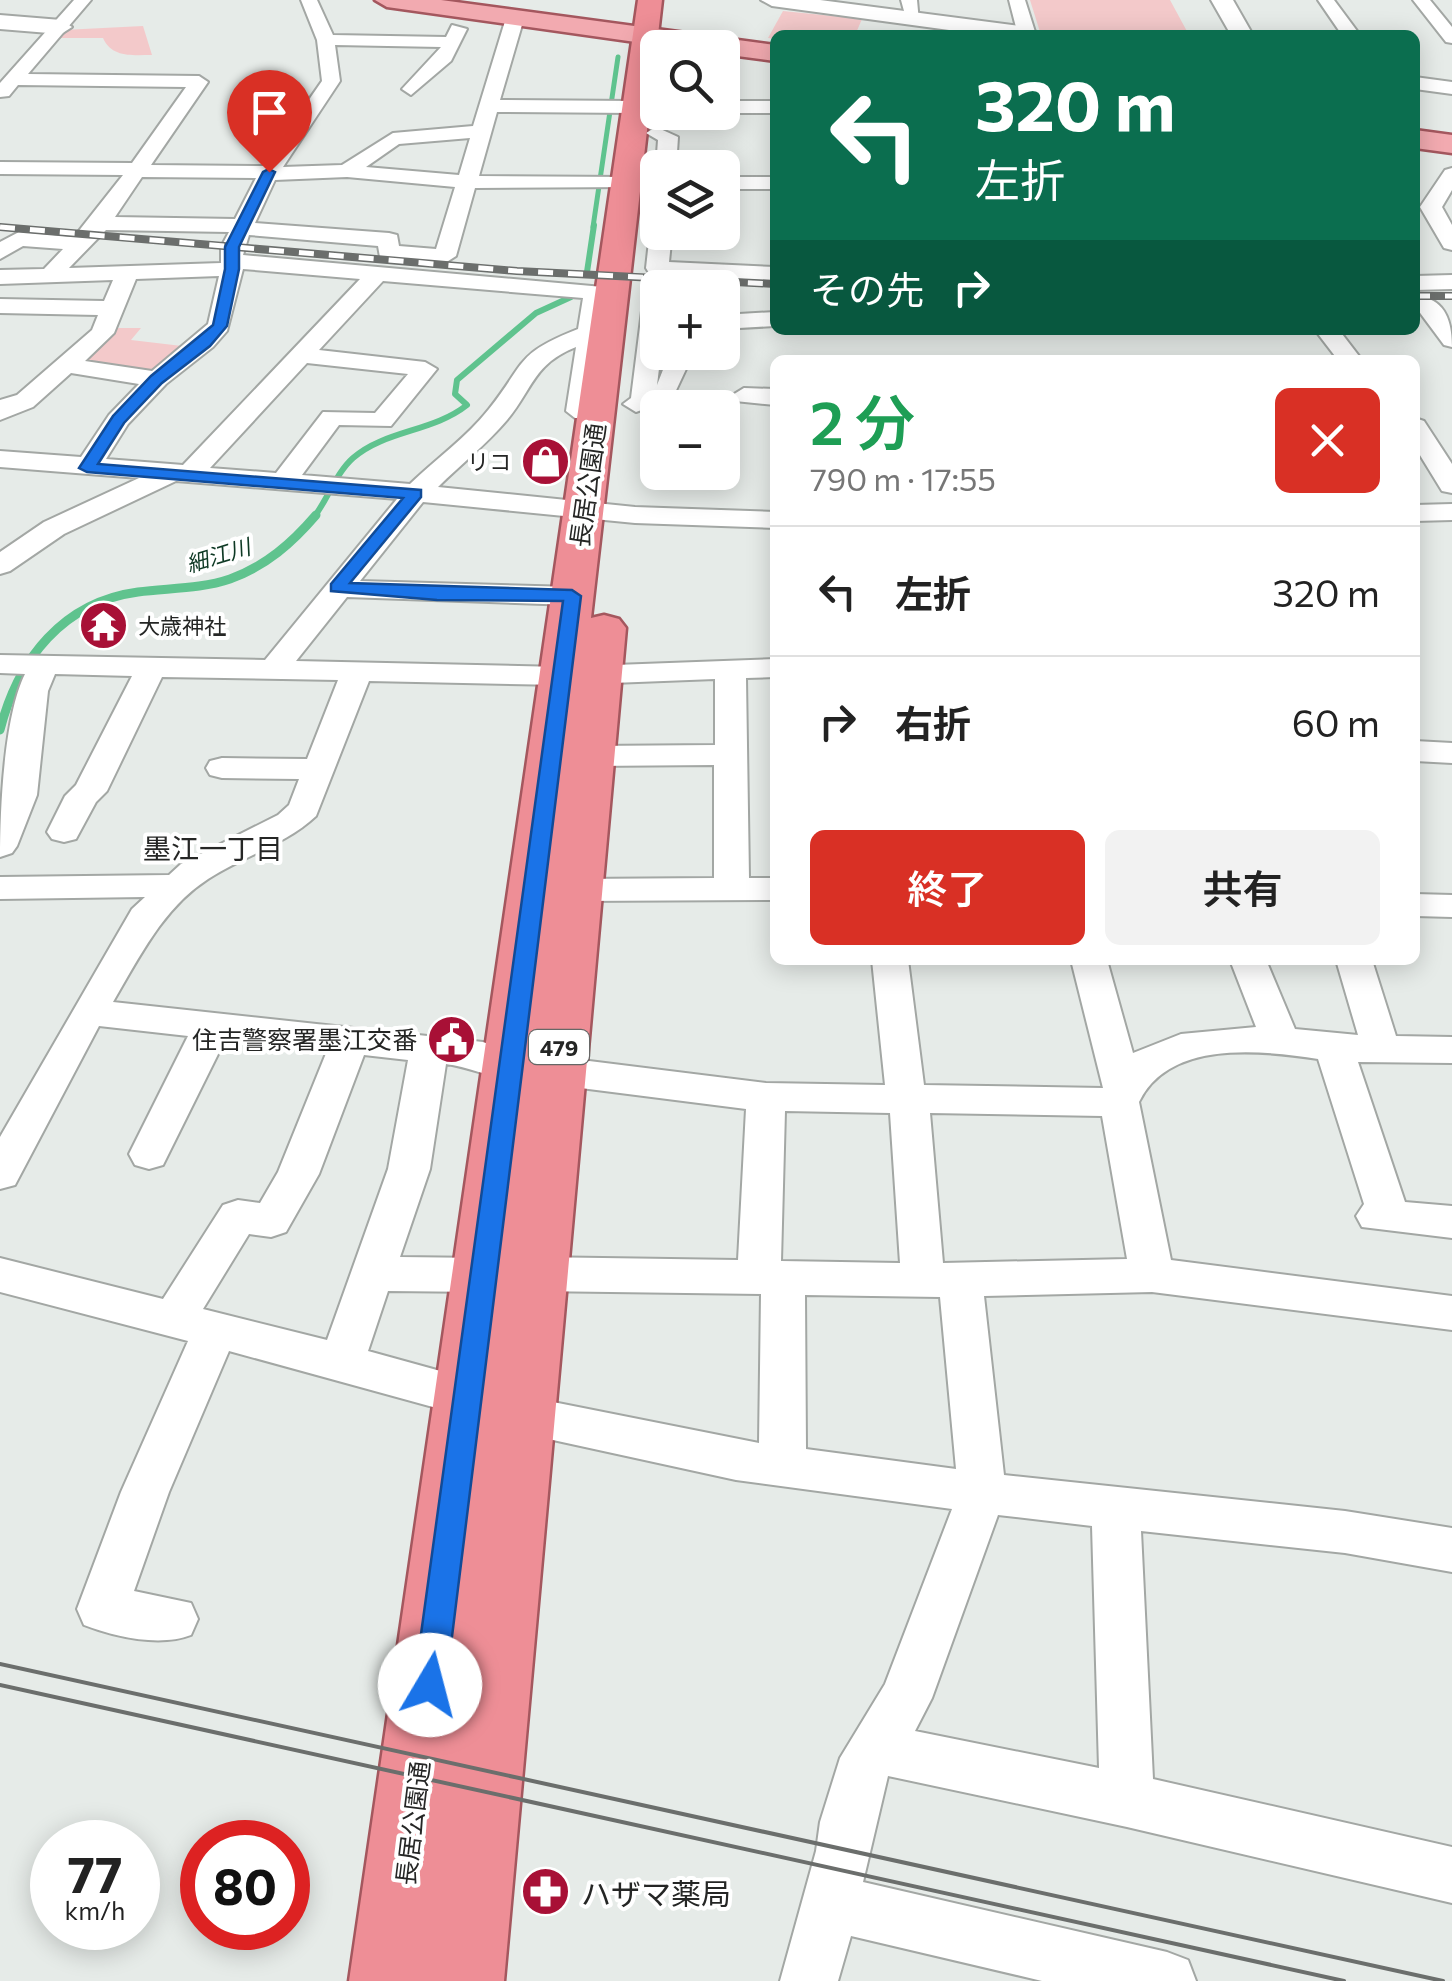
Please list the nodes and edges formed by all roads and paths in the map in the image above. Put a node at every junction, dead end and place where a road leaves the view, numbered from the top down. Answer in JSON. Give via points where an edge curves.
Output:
{"nodes":[{"id":1,"x":83,"y":0,"type":"edge"},
{"id":2,"x":308,"y":0,"type":"edge"},
{"id":3,"x":387,"y":0,"type":"edge"},
{"id":4,"x":772,"y":0,"type":"edge"},
{"id":5,"x":1018,"y":0,"type":"edge"},
{"id":6,"x":1222,"y":0,"type":"edge"},
{"id":7,"x":1326,"y":0,"type":"edge"},
{"id":8,"x":1421,"y":0,"type":"edge"},
{"id":9,"x":799,"y":2,"type":"edge"},
{"id":10,"x":911,"y":9,"type":"edge"},
{"id":11,"x":435,"y":12,"type":"edge"},
{"id":12,"x":515,"y":16,"type":"edge"},
{"id":13,"x":0,"y":22,"type":"edge"},
{"id":14,"x":657,"y":26,"type":"edge"},
{"id":15,"x":60,"y":27,"type":"junction"},
{"id":16,"x":1009,"y":30,"type":"edge"},
{"id":17,"x":1027,"y":30,"type":"edge"},
{"id":18,"x":1239,"y":30,"type":"edge"},
{"id":19,"x":1347,"y":30,"type":"edge"},
{"id":20,"x":455,"y":34,"type":"junction"},
{"id":21,"x":326,"y":40,"type":"junction"},
{"id":22,"x":1446,"y":43,"type":"edge"},
{"id":23,"x":770,"y":48,"type":"edge"},
{"id":24,"x":1420,"y":84,"type":"edge"},
{"id":25,"x":6,"y":86,"type":"edge"},
{"id":26,"x":411,"y":88,"type":"dead end"},
{"id":27,"x":1452,"y":88,"type":"edge"},
{"id":28,"x":490,"y":106,"type":"junction"},
{"id":29,"x":740,"y":106,"type":"edge"},
{"id":30,"x":770,"y":107,"type":"edge"},
{"id":31,"x":482,"y":132,"type":"junction"},
{"id":32,"x":1420,"y":137,"type":"edge"},
{"id":33,"x":1452,"y":141,"type":"edge"},
{"id":34,"x":628,"y":142,"type":"edge"},
{"id":35,"x":0,"y":168,"type":"edge"},
{"id":36,"x":140,"y":170,"type":"junction"},
{"id":37,"x":347,"y":172,"type":"junction"},
{"id":38,"x":269,"y":173,"type":"junction"},
{"id":39,"x":468,"y":182,"type":"junction"},
{"id":40,"x":740,"y":183,"type":"edge"},
{"id":41,"x":770,"y":183,"type":"edge"},
{"id":42,"x":1448,"y":185,"type":"edge"},
{"id":43,"x":1420,"y":187,"type":"edge"},
{"id":44,"x":100,"y":223,"type":"junction"},
{"id":45,"x":243,"y":227,"type":"junction"},
{"id":46,"x":1452,"y":243,"type":"edge"},
{"id":47,"x":78,"y":244,"type":"junction"},
{"id":48,"x":658,"y":250,"type":"edge"},
{"id":49,"x":0,"y":252,"type":"edge"},
{"id":50,"x":232,"y":265,"type":"junction"},
{"id":51,"x":128,"y":272,"type":"junction"},
{"id":52,"x":52,"y":274,"type":"junction"},
{"id":53,"x":770,"y":274,"type":"edge"},
{"id":54,"x":376,"y":275,"type":"junction"},
{"id":55,"x":0,"y":277,"type":"edge"},
{"id":56,"x":1452,"y":282,"type":"edge"},
{"id":57,"x":1420,"y":283,"type":"edge"},
{"id":58,"x":1420,"y":305,"type":"edge"},
{"id":59,"x":1452,"y":305,"type":"edge"},
{"id":60,"x":0,"y":306,"type":"edge"},
{"id":61,"x":115,"y":308,"type":"junction"},
{"id":62,"x":770,"y":319,"type":"edge"},
{"id":63,"x":740,"y":321,"type":"edge"},
{"id":64,"x":589,"y":333,"type":"junction"},
{"id":65,"x":1331,"y":335,"type":"edge"},
{"id":66,"x":1452,"y":340,"type":"edge"},
{"id":67,"x":301,"y":355,"type":"junction"},
{"id":68,"x":1346,"y":355,"type":"edge"},
{"id":69,"x":640,"y":361,"type":"edge"},
{"id":70,"x":64,"y":365,"type":"junction"},
{"id":71,"x":675,"y":370,"type":"edge"},
{"id":72,"x":156,"y":380,"type":"junction"},
{"id":73,"x":744,"y":396,"type":"dead end"},
{"id":74,"x":770,"y":397,"type":"edge"},
{"id":75,"x":622,"y":409,"type":"junction"},
{"id":76,"x":0,"y":412,"type":"edge"},
{"id":77,"x":1447,"y":431,"type":"dead end"},
{"id":78,"x":1420,"y":439,"type":"edge"},
{"id":79,"x":1420,"y":440,"type":"edge"},
{"id":80,"x":0,"y":458,"type":"edge"},
{"id":81,"x":28,"y":461,"type":"junction"},
{"id":82,"x":87,"y":468,"type":"junction"},
{"id":83,"x":179,"y":475,"type":"junction"},
{"id":84,"x":282,"y":484,"type":"junction"},
{"id":85,"x":1452,"y":485,"type":"edge"},
{"id":86,"x":0,"y":486,"type":"edge"},
{"id":87,"x":415,"y":494,"type":"junction"},
{"id":88,"x":599,"y":511,"type":"junction"},
{"id":89,"x":1452,"y":512,"type":"edge"},
{"id":90,"x":1420,"y":514,"type":"edge"},
{"id":91,"x":770,"y":520,"type":"edge"},
{"id":92,"x":0,"y":565,"type":"edge"},
{"id":93,"x":337,"y":588,"type":"junction"},
{"id":94,"x":572,"y":596,"type":"junction"},
{"id":95,"x":0,"y":664,"type":"edge"},
{"id":96,"x":42,"y":664,"type":"junction"},
{"id":97,"x":152,"y":666,"type":"junction"},
{"id":98,"x":770,"y":668,"type":"edge"},
{"id":99,"x":274,"y":669,"type":"junction"},
{"id":100,"x":730,"y":669,"type":"junction"},
{"id":101,"x":357,"y":672,"type":"junction"},
{"id":102,"x":580,"y":674,"type":"junction"},
{"id":103,"x":1420,"y":751,"type":"edge"},
{"id":104,"x":1452,"y":753,"type":"edge"},
{"id":105,"x":731,"y":755,"type":"junction"},
{"id":106,"x":591,"y":756,"type":"junction"},
{"id":107,"x":222,"y":768,"type":"dead end"},
{"id":108,"x":320,"y":769,"type":"junction"},
{"id":109,"x":64,"y":832,"type":"dead end"},
{"id":110,"x":0,"y":846,"type":"edge"},
{"id":111,"x":175,"y":886,"type":"junction"},
{"id":112,"x":0,"y":888,"type":"edge"},
{"id":113,"x":576,"y":890,"type":"junction"},
{"id":114,"x":732,"y":890,"type":"junction"},
{"id":115,"x":770,"y":890,"type":"edge"},
{"id":116,"x":1420,"y":906,"type":"edge"},
{"id":117,"x":1452,"y":906,"type":"edge"},
{"id":118,"x":891,"y":965,"type":"edge"},
{"id":119,"x":1090,"y":965,"type":"edge"},
{"id":120,"x":1250,"y":965,"type":"edge"},
{"id":121,"x":1356,"y":965,"type":"edge"},
{"id":122,"x":88,"y":1012,"type":"junction"},
{"id":123,"x":212,"y":1028,"type":"junction"},
{"id":124,"x":1280,"y":1040,"type":"junction"},
{"id":125,"x":350,"y":1042,"type":"junction"},
{"id":126,"x":1334,"y":1048,"type":"junction"},
{"id":127,"x":1381,"y":1049,"type":"junction"},
{"id":128,"x":429,"y":1050,"type":"junction"},
{"id":129,"x":1452,"y":1050,"type":"edge"},
{"id":130,"x":533,"y":1069,"type":"junction"},
{"id":131,"x":1121,"y":1095,"type":"junction"},
{"id":132,"x":766,"y":1097,"type":"junction"},
{"id":133,"x":908,"y":1099,"type":"junction"},
{"id":134,"x":149,"y":1154,"type":"dead end"},
{"id":135,"x":0,"y":1174,"type":"edge"},
{"id":136,"x":1452,"y":1222,"type":"edge"},
{"id":137,"x":371,"y":1274,"type":"junction"},
{"id":138,"x":0,"y":1275,"type":"edge"},
{"id":139,"x":509,"y":1275,"type":"junction"},
{"id":140,"x":1152,"y":1275,"type":"junction"},
{"id":141,"x":771,"y":1277,"type":"junction"},
{"id":142,"x":942,"y":1280,"type":"junction"},
{"id":143,"x":1452,"y":1312,"type":"edge"},
{"id":144,"x":195,"y":1324,"type":"junction"},
{"id":145,"x":341,"y":1363,"type":"junction"},
{"id":146,"x":467,"y":1395,"type":"junction"},
{"id":147,"x":521,"y":1412,"type":"junction"},
{"id":148,"x":782,"y":1468,"type":"junction"},
{"id":149,"x":982,"y":1493,"type":"junction"},
{"id":150,"x":1116,"y":1508,"type":"junction"},
{"id":151,"x":1452,"y":1550,"type":"edge"},
{"id":152,"x":173,"y":1620,"type":"dead end"},
{"id":153,"x":874,"y":1748,"type":"junction"},
{"id":154,"x":1127,"y":1800,"type":"junction"},
{"id":155,"x":1452,"y":1875,"type":"edge"},
{"id":156,"x":825,"y":1915,"type":"junction"},
{"id":157,"x":392,"y":1981,"type":"edge"},
{"id":158,"x":460,"y":1981,"type":"edge"},
{"id":159,"x":809,"y":1981,"type":"edge"},
{"id":160,"x":1168,"y":1981,"type":"edge"}],
"edges":[{"from":1,"to":15,"type":"street"},
{"from":2,"to":21,"type":"street"},
{"from":3,"to":12,"type":"main road"},
{"from":4,"to":9,"type":"street"},
{"from":5,"to":17,"type":"street"},
{"from":6,"to":18,"type":"street"},
{"from":7,"to":19,"type":"street"},
{"from":8,"to":22,"type":"street"},
{"from":9,"to":10,"type":"street"},
{"from":10,"to":16,"type":"street"},
{"from":11,"to":12,"type":"main road"},
{"from":11,"to":20,"type":"street"},
{"from":12,"to":14,"type":"main road"},
{"from":12,"to":20,"type":"street"},
{"from":12,"to":28,"type":"street"},
{"from":13,"to":15,"type":"street"},
{"from":14,"to":23,"type":"main road"},
{"from":14,"to":34,"type":"highway","name":"長居公園通","number":"479"},
{"from":15,"to":25,"type":"street"},
{"from":20,"to":21,"type":"street"},
{"from":20,"to":26,"type":"street","via":[[445,57]]},
{"from":21,"to":38,"type":"street","via":[[330,81]]},
{"from":24,"to":27,"type":"street"},
{"from":25,"to":36,"type":"street","via":[[199,82]]},
{"from":28,"to":31,"type":"street"},
{"from":28,"to":34,"type":"street"},
{"from":29,"to":30,"type":"street"},
{"from":31,"to":37,"type":"street","via":[[393,139]]},
{"from":31,"to":39,"type":"street"},
{"from":32,"to":33,"type":"main road"},
{"from":34,"to":39,"type":"street"},
{"from":34,"to":75,"type":"highway","name":"長居公園通","number":"479"},
{"from":35,"to":36,"type":"street"},
{"from":36,"to":38,"type":"street"},
{"from":36,"to":44,"type":"street"},
{"from":37,"to":38,"type":"street"},
{"from":37,"to":39,"type":"street"},
{"from":38,"to":45,"type":"street"},
{"from":39,"to":45,"type":"street","via":[[454,256],[388,252],[389,240]]},
{"from":40,"to":41,"type":"street"},
{"from":42,"to":43,"type":"street"},
{"from":42,"to":46,"type":"street","via":[[1431,207]]},
{"from":44,"to":45,"type":"street"},
{"from":44,"to":47,"type":"street"},
{"from":45,"to":50,"type":"street","via":[[232,247]]},
{"from":47,"to":49,"type":"street","via":[[19,239]]},
{"from":47,"to":52,"type":"street"},
{"from":48,"to":53,"type":"street","via":[[657,268]]},
{"from":50,"to":51,"type":"street"},
{"from":50,"to":54,"type":"street"},
{"from":50,"to":72,"type":"street","via":[[220,326]]},
{"from":51,"to":52,"type":"street"},
{"from":51,"to":61,"type":"street"},
{"from":52,"to":55,"type":"street"},
{"from":54,"to":64,"type":"street","via":[[595,292]]},
{"from":54,"to":67,"type":"street"},
{"from":56,"to":57,"type":"street"},
{"from":58,"to":59,"type":"street"},
{"from":58,"to":66,"type":"street"},
{"from":60,"to":61,"type":"street"},
{"from":61,"to":70,"type":"street","via":[[102,333]]},
{"from":62,"to":63,"type":"street"},
{"from":64,"to":75,"type":"street","via":[[579,411]]},
{"from":64,"to":87,"type":"street","via":[[546,350],[524,371],[498,415]]},
{"from":65,"to":68,"type":"street"},
{"from":67,"to":83,"type":"street"},
{"from":67,"to":84,"type":"street","via":[[425,369],[382,421],[332,417]]},
{"from":69,"to":75,"type":"street"},
{"from":70,"to":72,"type":"street"},
{"from":70,"to":76,"type":"street","via":[[24,402]]},
{"from":71,"to":75,"type":"street","via":[[664,397]]},
{"from":72,"to":82,"type":"street","via":[[118,420]]},
{"from":73,"to":74,"type":"street"},
{"from":75,"to":88,"type":"highway","name":"長居公園通","number":"479"},
{"from":77,"to":78,"type":"street"},
{"from":79,"to":85,"type":"street"},
{"from":80,"to":81,"type":"street"},
{"from":81,"to":82,"type":"street"},
{"from":81,"to":86,"type":"street"},
{"from":82,"to":83,"type":"street"},
{"from":83,"to":84,"type":"street"},
{"from":83,"to":92,"type":"street","via":[[54,528]]},
{"from":84,"to":87,"type":"street"},
{"from":87,"to":88,"type":"street"},
{"from":87,"to":93,"type":"street"},
{"from":88,"to":91,"type":"street"},
{"from":88,"to":94,"type":"highway","name":"長居公園通","number":"479"},
{"from":88,"to":102,"type":"highway","name":"長居公園通","number":"479"},
{"from":89,"to":90,"type":"street"},
{"from":93,"to":94,"type":"street"},
{"from":93,"to":99,"type":"street"},
{"from":94,"to":102,"type":"highway","name":"長居公園通","number":"479"},
{"from":95,"to":96,"type":"street"},
{"from":96,"to":97,"type":"street"},
{"from":96,"to":110,"type":"street","via":[[32,692],[20,795]]},
{"from":97,"to":99,"type":"street"},
{"from":97,"to":109,"type":"street"},
{"from":98,"to":100,"type":"street"},
{"from":99,"to":101,"type":"street"},
{"from":100,"to":102,"type":"street"},
{"from":100,"to":105,"type":"street"},
{"from":101,"to":102,"type":"street"},
{"from":101,"to":108,"type":"street"},
{"from":102,"to":106,"type":"highway","name":"長居公園通","number":"479"},
{"from":102,"to":130,"type":"highway","name":"長居公園通","number":"479"},
{"from":103,"to":104,"type":"street"},
{"from":105,"to":106,"type":"street"},
{"from":105,"to":114,"type":"street"},
{"from":106,"to":113,"type":"highway","name":"長居公園通","number":"479"},
{"from":107,"to":108,"type":"street"},
{"from":108,"to":111,"type":"street","via":[[298,816]]},
{"from":111,"to":112,"type":"street"},
{"from":111,"to":122,"type":"street","via":[[137,928]]},
{"from":113,"to":114,"type":"street"},
{"from":113,"to":130,"type":"highway","name":"長居公園通","number":"479"},
{"from":114,"to":115,"type":"street"},
{"from":116,"to":117,"type":"street"},
{"from":118,"to":133,"type":"street"},
{"from":119,"to":131,"type":"street"},
{"from":120,"to":124,"type":"street"},
{"from":121,"to":127,"type":"street"},
{"from":122,"to":123,"type":"street"},
{"from":122,"to":135,"type":"street"},
{"from":123,"to":125,"type":"street"},
{"from":123,"to":134,"type":"street"},
{"from":124,"to":126,"type":"street"},
{"from":124,"to":131,"type":"street","via":[[1181,1047],[1146,1063]]},
{"from":125,"to":128,"type":"street"},
{"from":125,"to":144,"type":"street","via":[[298,1174],[271,1221],[238,1216]]},
{"from":126,"to":127,"type":"street"},
{"from":126,"to":136,"type":"street","via":[[1383,1217]]},
{"from":127,"to":129,"type":"street"},
{"from":128,"to":130,"type":"street"},
{"from":128,"to":137,"type":"street","via":[[409,1169]]},
{"from":130,"to":132,"type":"street"},
{"from":130,"to":139,"type":"highway","name":"長居公園通","number":"479"},
{"from":131,"to":133,"type":"street"},
{"from":131,"to":140,"type":"street"},
{"from":132,"to":133,"type":"street"},
{"from":132,"to":141,"type":"street"},
{"from":133,"to":142,"type":"street"},
{"from":137,"to":139,"type":"street"},
{"from":137,"to":145,"type":"street"},
{"from":138,"to":144,"type":"street"},
{"from":139,"to":141,"type":"street"},
{"from":139,"to":146,"type":"highway","name":"長居公園通","number":"479"},
{"from":139,"to":147,"type":"highway","name":"長居公園通","number":"479"},
{"from":140,"to":142,"type":"street"},
{"from":140,"to":143,"type":"street"},
{"from":141,"to":142,"type":"street"},
{"from":141,"to":148,"type":"street"},
{"from":142,"to":149,"type":"street"},
{"from":144,"to":145,"type":"street"},
{"from":144,"to":152,"type":"street","via":[[102,1609]]},
{"from":145,"to":146,"type":"street"},
{"from":146,"to":147,"type":"street"},
{"from":146,"to":157,"type":"highway","name":"長居公園通","number":"479"},
{"from":147,"to":148,"type":"street"},
{"from":147,"to":158,"type":"highway","name":"長居公園通","number":"479"},
{"from":148,"to":149,"type":"street"},
{"from":149,"to":150,"type":"street"},
{"from":149,"to":153,"type":"street","via":[[906,1698]]},
{"from":150,"to":151,"type":"street"},
{"from":150,"to":154,"type":"street"},
{"from":153,"to":154,"type":"street"},
{"from":153,"to":156,"type":"street","via":[[846,1822]]},
{"from":154,"to":155,"type":"street"},
{"from":156,"to":159,"type":"street"},
{"from":156,"to":160,"type":"street","via":[[852,1908]]}]}
